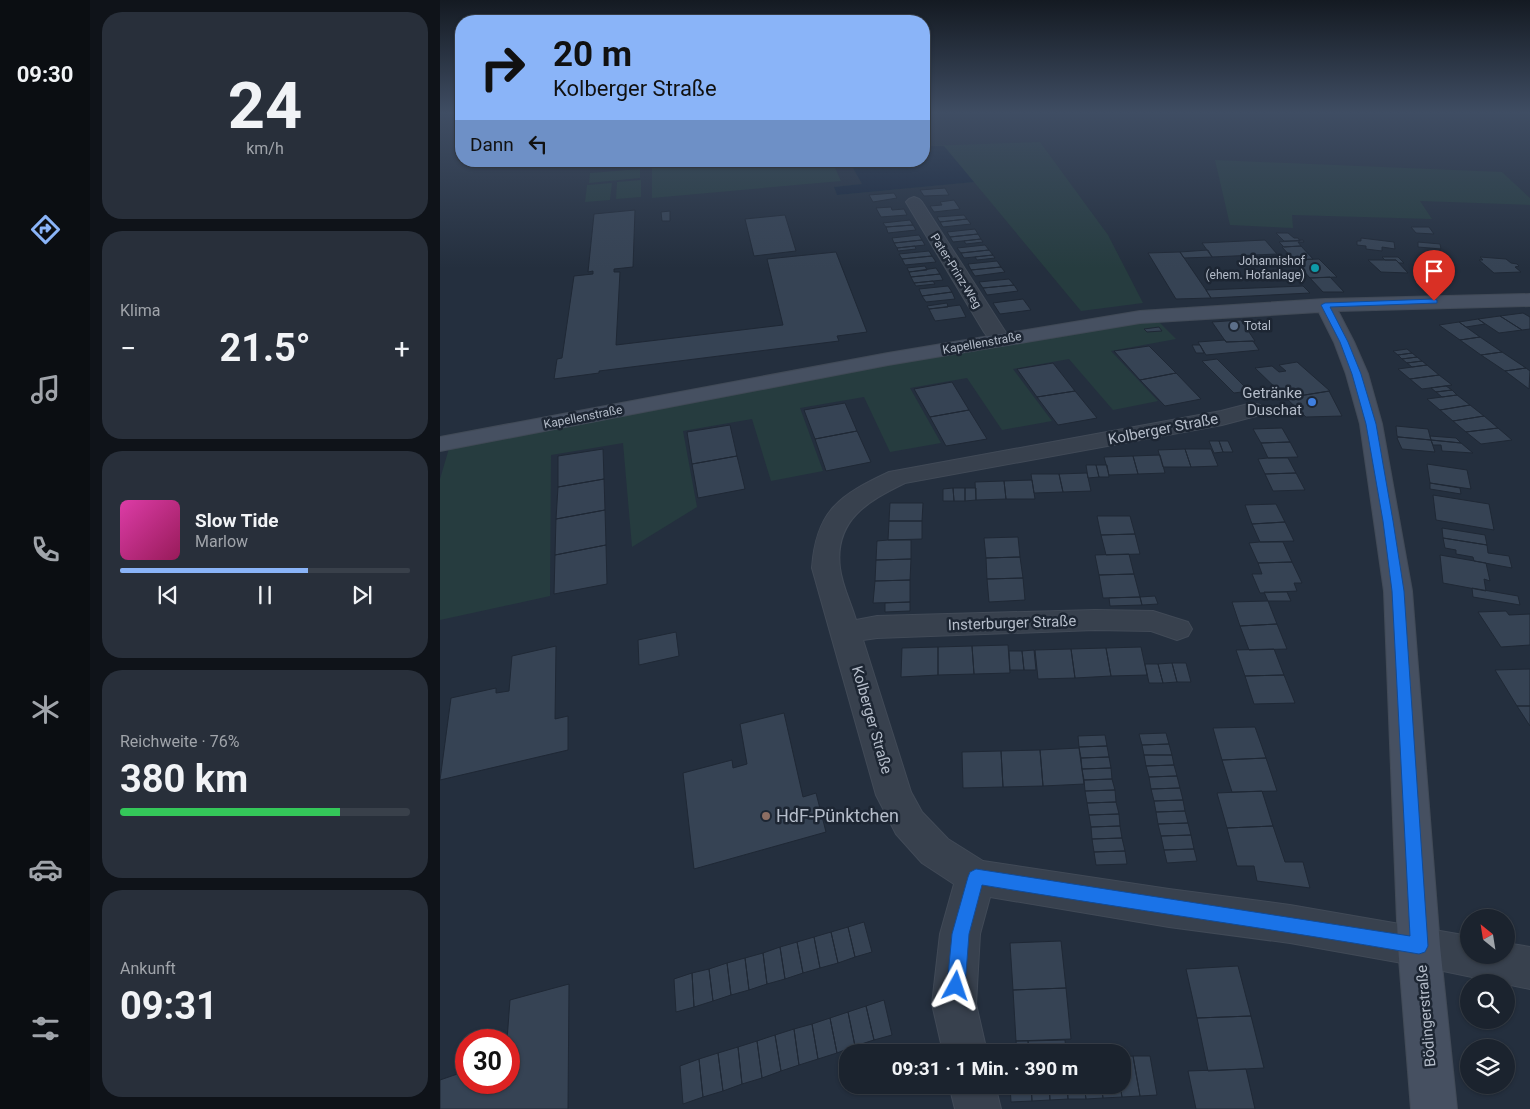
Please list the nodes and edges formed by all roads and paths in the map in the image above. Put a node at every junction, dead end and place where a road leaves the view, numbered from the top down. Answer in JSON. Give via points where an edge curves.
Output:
{"nodes":[{"id":1,"x":914,"y":202,"type":"dead end"},
{"id":2,"x":1530,"y":300,"type":"edge"},
{"id":3,"x":1325,"y":305,"type":"junction"},
{"id":4,"x":1000,"y":339,"type":"junction"},
{"id":5,"x":1252,"y":410,"type":"dead end"},
{"id":6,"x":440,"y":444,"type":"edge"},
{"id":7,"x":1177,"y":629,"type":"dead end"},
{"id":8,"x":846,"y":632,"type":"junction"},
{"id":9,"x":976,"y":877,"type":"junction"},
{"id":10,"x":1419,"y":946,"type":"junction"},
{"id":11,"x":1530,"y":968,"type":"edge"},
{"id":12,"x":963,"y":1044,"type":"edge"},
{"id":13,"x":974,"y":1094,"type":"edge"},
{"id":14,"x":978,"y":1109,"type":"edge"},
{"id":15,"x":1434,"y":1109,"type":"edge"}],
"edges":[{"from":1,"to":4,"type":"street","name":"Pater-Prinz-Weg"},
{"from":2,"to":3,"type":"main road","name":"Kapellenstraße"},
{"from":3,"to":4,"type":"main road","name":"Kapellenstraße","via":[[1162,314]]},
{"from":3,"to":10,"type":"main road","name":"Bödingerstraße","via":[[1357,374],[1371,424],[1387,513],[1398,591]]},
{"from":4,"to":6,"type":"main road","name":"Kapellenstraße"},
{"from":5,"to":8,"type":"street","name":"Kolberger Straße","via":[[898,478],[869,490],[849,505],[832,525],[826,546],[826,568]]},
{"from":7,"to":8,"type":"street","name":"Insterburger Straße","via":[[1153,622],[1095,620],[877,627]]},
{"from":8,"to":9,"type":"street","name":"Kolberger Straße","via":[[894,795],[909,823],[935,851]]},
{"from":9,"to":10,"type":"street","name":"Kolberger Straße"},
{"from":9,"to":12,"type":"street","via":[[960,934],[954,1004]]},
{"from":10,"to":11,"type":"street","name":"Kolberger Straße"},
{"from":10,"to":15,"type":"main road","name":"Bödingerstraße"},
{"from":13,"to":14,"type":"street"}]}
